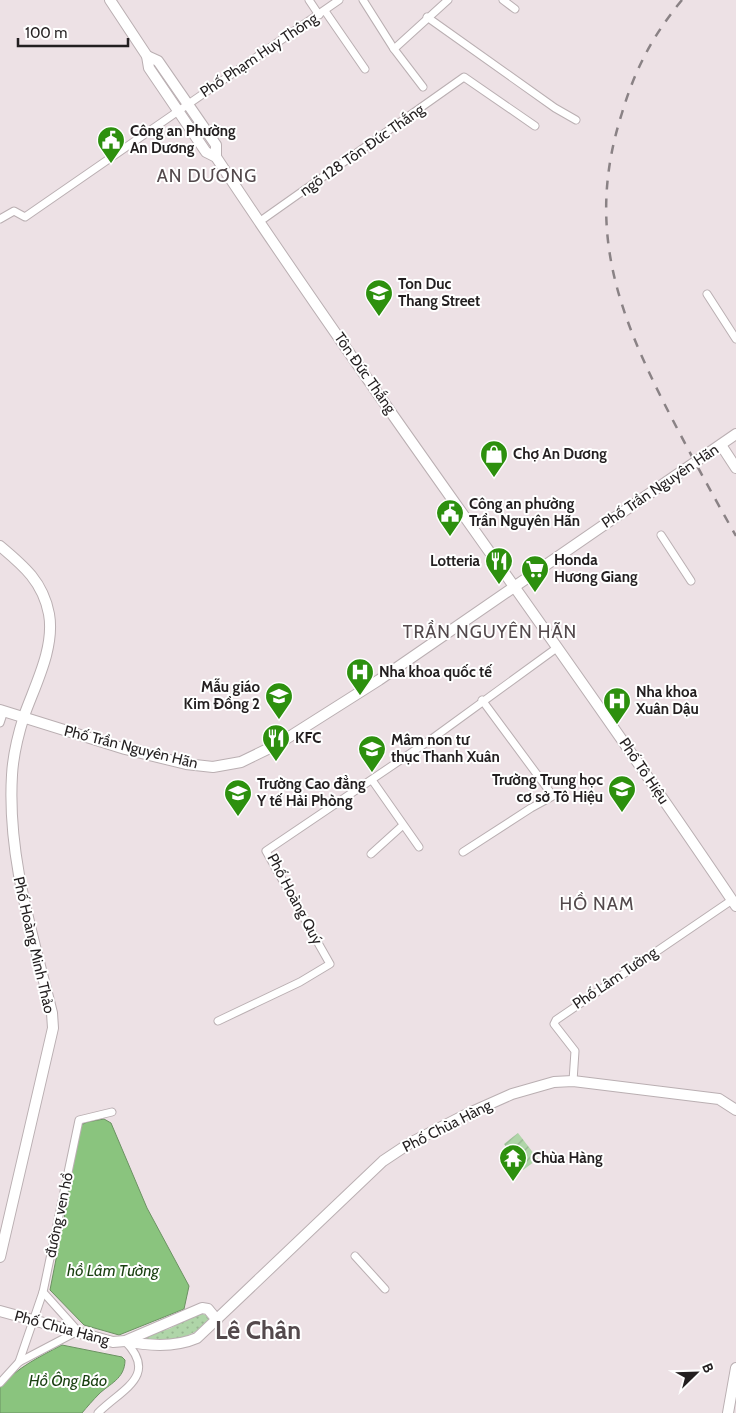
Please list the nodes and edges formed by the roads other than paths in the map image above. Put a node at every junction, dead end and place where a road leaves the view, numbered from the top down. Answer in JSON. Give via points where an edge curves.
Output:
{"nodes":[{"id":1,"x":110,"y":0,"type":"edge"},
{"id":2,"x":309,"y":0,"type":"edge"},
{"id":3,"x":340,"y":0,"type":"edge"},
{"id":4,"x":363,"y":0,"type":"edge"},
{"id":5,"x":448,"y":0,"type":"edge"},
{"id":6,"x":503,"y":0,"type":"edge"},
{"id":7,"x":515,"y":9,"type":"dead end"},
{"id":8,"x":322,"y":13,"type":"junction"},
{"id":9,"x":427,"y":17,"type":"junction"},
{"id":10,"x":394,"y":49,"type":"junction"},
{"id":11,"x":147,"y":56,"type":"junction"},
{"id":12,"x":365,"y":69,"type":"dead end"},
{"id":13,"x":423,"y":86,"type":"dead end"},
{"id":14,"x":188,"y":103,"type":"junction"},
{"id":15,"x":177,"y":110,"type":"junction"},
{"id":16,"x":576,"y":120,"type":"dead end"},
{"id":17,"x":535,"y":126,"type":"dead end"},
{"id":18,"x":216,"y":158,"type":"junction"},
{"id":19,"x":0,"y":219,"type":"edge"},
{"id":20,"x":259,"y":222,"type":"junction"},
{"id":21,"x":707,"y":294,"type":"dead end"},
{"id":22,"x":736,"y":338,"type":"edge"},
{"id":23,"x":736,"y":434,"type":"edge"},
{"id":24,"x":721,"y":445,"type":"junction"},
{"id":25,"x":736,"y":468,"type":"edge"},
{"id":26,"x":661,"y":535,"type":"dead end"},
{"id":27,"x":0,"y":546,"type":"edge"},
{"id":28,"x":691,"y":581,"type":"dead end"},
{"id":29,"x":515,"y":588,"type":"junction"},
{"id":30,"x":558,"y":647,"type":"junction"},
{"id":31,"x":482,"y":700,"type":"junction"},
{"id":32,"x":2,"y":710,"type":"edge"},
{"id":33,"x":24,"y":718,"type":"junction"},
{"id":34,"x":0,"y":723,"type":"edge"},
{"id":35,"x":372,"y":780,"type":"junction"},
{"id":36,"x":402,"y":826,"type":"junction"},
{"id":37,"x":419,"y":846,"type":"dead end"},
{"id":38,"x":463,"y":852,"type":"dead end"},
{"id":39,"x":371,"y":854,"type":"dead end"},
{"id":40,"x":734,"y":903,"type":"edge"},
{"id":41,"x":218,"y":1021,"type":"dead end"},
{"id":42,"x":573,"y":1081,"type":"junction"},
{"id":43,"x":736,"y":1110,"type":"edge"},
{"id":44,"x":112,"y":1112,"type":"dead end"},
{"id":45,"x":355,"y":1256,"type":"dead end"},
{"id":46,"x":0,"y":1257,"type":"edge"},
{"id":47,"x":385,"y":1289,"type":"dead end"},
{"id":48,"x":43,"y":1292,"type":"junction"},
{"id":49,"x":0,"y":1311,"type":"edge"},
{"id":50,"x":34,"y":1320,"type":"junction"},
{"id":51,"x":216,"y":1320,"type":"junction"},
{"id":52,"x":78,"y":1331,"type":"junction"},
{"id":53,"x":125,"y":1341,"type":"junction"},
{"id":54,"x":18,"y":1362,"type":"junction"},
{"id":55,"x":736,"y":1368,"type":"edge"},
{"id":56,"x":0,"y":1383,"type":"edge"},
{"id":57,"x":98,"y":1413,"type":"edge"},
{"id":58,"x":728,"y":1413,"type":"edge"}],
"edges":[{"from":1,"to":11,"type":"main road","name":"Tôn Đức Thắng"},
{"from":2,"to":8,"type":"street"},
{"from":3,"to":8,"type":"street","name":"Phố Phạm Huy Thông"},
{"from":4,"to":10,"type":"street"},
{"from":5,"to":9,"type":"street"},
{"from":6,"to":7,"type":"street"},
{"from":8,"to":12,"type":"street"},
{"from":8,"to":14,"type":"street","name":"Phố Phạm Huy Thông"},
{"from":9,"to":10,"type":"street"},
{"from":9,"to":16,"type":"street"},
{"from":10,"to":13,"type":"street"},
{"from":11,"to":14,"type":"main road","name":"Tôn Đức Thắng","via":[[158,61]]},
{"from":11,"to":15,"type":"main road","name":"Tôn Đức Thắng","via":[[148,68]]},
{"from":14,"to":15,"type":"street","name":"Phố Phạm Huy Thông"},
{"from":14,"to":18,"type":"main road","name":"Tôn Đức Thắng","via":[[216,145]]},
{"from":15,"to":18,"type":"main road","name":"Tôn Đức Thắng","via":[[206,152]]},
{"from":15,"to":19,"type":"street","name":"Phố Phạm Huy Thông","via":[[25,217],[14,211]]},
{"from":17,"to":20,"type":"street","name":"ngõ 128 Tôn Đức Thắng","via":[[464,78]]},
{"from":18,"to":20,"type":"main road","name":"Tôn Đức Thắng"},
{"from":20,"to":29,"type":"main road","name":"Tôn Đức Thắng"},
{"from":21,"to":22,"type":"street"},
{"from":23,"to":24,"type":"main road","name":"Phố Trần Nguyên Hãn"},
{"from":24,"to":25,"type":"main road"},
{"from":24,"to":29,"type":"main road","name":"Phố Trần Nguyên Hãn"},
{"from":26,"to":28,"type":"street"},
{"from":27,"to":33,"type":"main road","name":"Phố Hoàng Minh Thảo","via":[[28,569],[42,590],[49,616],[50,637]]},
{"from":29,"to":30,"type":"main road","name":"Phố Tô Hiệu"},
{"from":29,"to":33,"type":"main road","name":"Phố Trần Nguyên Hãn","via":[[379,680],[278,744],[241,762],[213,768],[186,764]]},
{"from":30,"to":31,"type":"street","name":"Phố Hoàng Quý"},
{"from":30,"to":40,"type":"main road","name":"Phố Tô Hiệu"},
{"from":31,"to":35,"type":"street","name":"Phố Hoàng Quý"},
{"from":31,"to":38,"type":"street","via":[[552,796]]},
{"from":32,"to":33,"type":"main road","name":"Phố Trần Nguyên Hãn"},
{"from":32,"to":34,"type":"street"},
{"from":33,"to":46,"type":"main road","name":"Phố Hoàng Minh Thảo","via":[[12,775],[12,823],[17,872],[53,1028]]},
{"from":35,"to":36,"type":"street"},
{"from":35,"to":41,"type":"street","name":"Phố Hoàng Quý","via":[[266,851],[330,964]]},
{"from":36,"to":37,"type":"street"},
{"from":36,"to":39,"type":"street"},
{"from":40,"to":42,"type":"street","name":"Phố Lâm Tường","via":[[556,1020],[554,1024],[575,1051]]},
{"from":42,"to":43,"type":"main road","name":"Phố Chùa Hàng","via":[[720,1099]]},
{"from":42,"to":51,"type":"main road","name":"Phố Chùa Hàng","via":[[536,1086],[512,1094],[410,1143],[383,1161]]},
{"from":44,"to":48,"type":"street","name":"đường ven hồ","via":[[79,1120]]},
{"from":45,"to":47,"type":"street"},
{"from":48,"to":50,"type":"street"},
{"from":48,"to":52,"type":"street"},
{"from":49,"to":50,"type":"main road","name":"Phố Chùa Hàng"},
{"from":50,"to":52,"type":"main road","name":"Phố Chùa Hàng"},
{"from":50,"to":54,"type":"street"},
{"from":51,"to":53,"type":"main road","name":"Phố Chùa Hàng","via":[[197,1338],[178,1344],[143,1345]]},
{"from":51,"to":53,"type":"main road","name":"Phố Chùa Hàng","via":[[208,1309],[202,1308]]},
{"from":52,"to":53,"type":"main road","name":"Phố Chùa Hàng","via":[[113,1342]]},
{"from":52,"to":54,"type":"street"},
{"from":53,"to":57,"type":"street","via":[[140,1361],[138,1371],[124,1392]]},
{"from":54,"to":56,"type":"street"},
{"from":55,"to":58,"type":"main road"}]}
